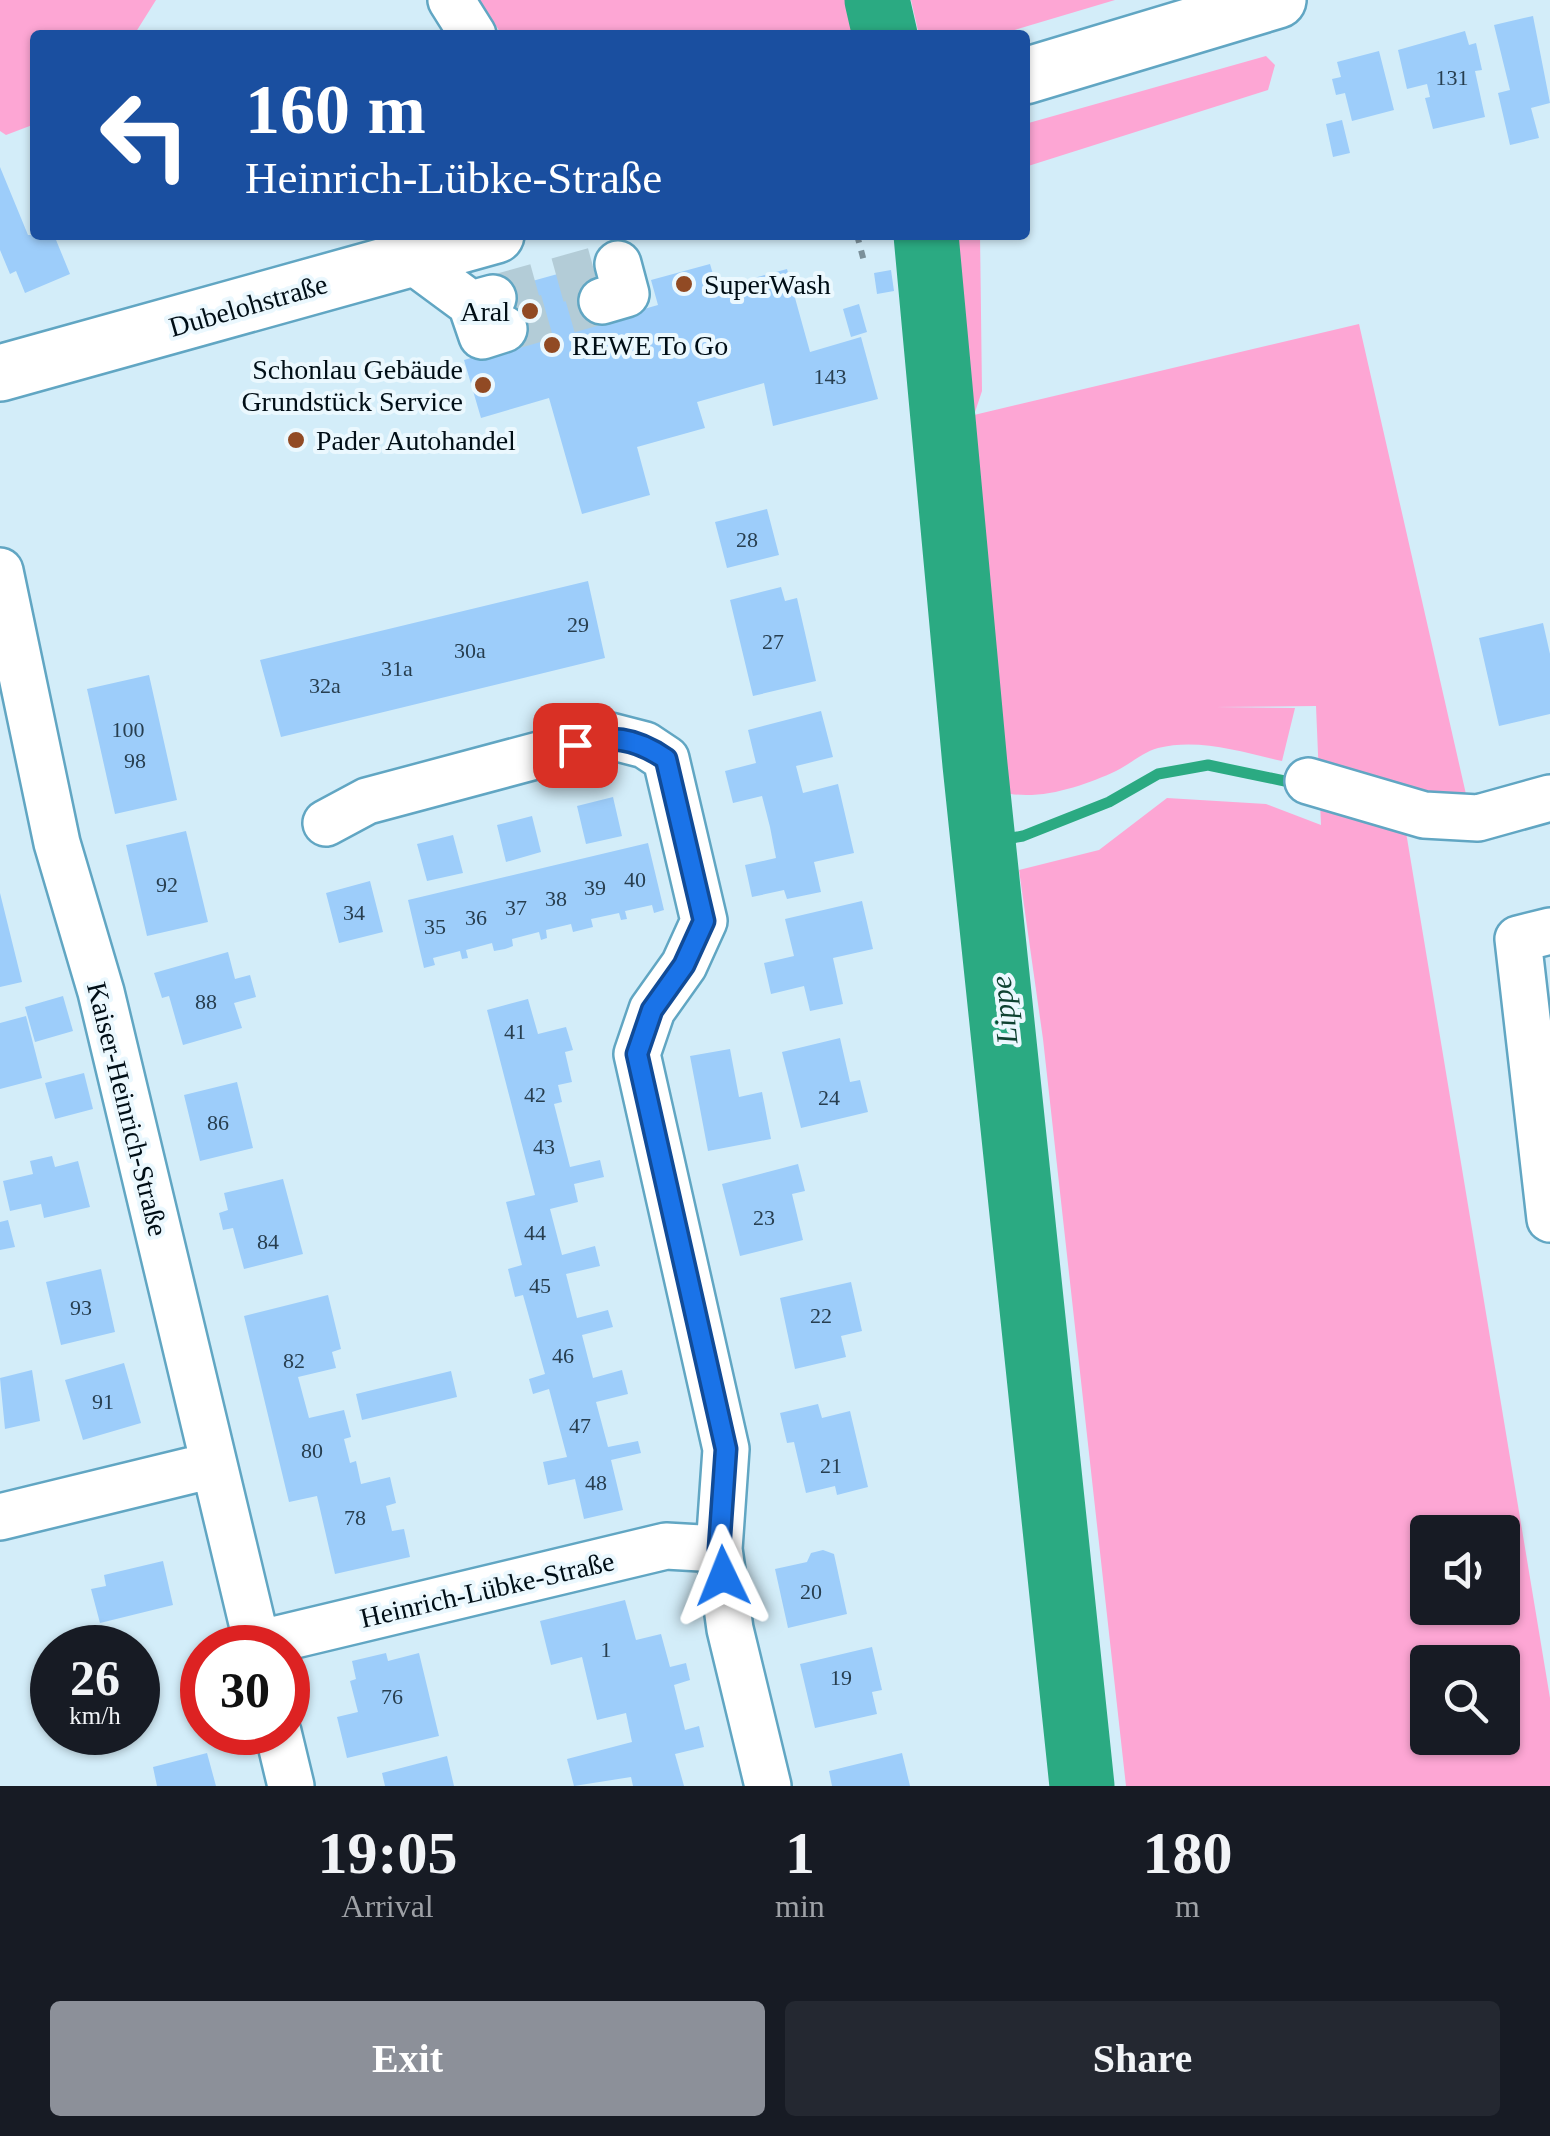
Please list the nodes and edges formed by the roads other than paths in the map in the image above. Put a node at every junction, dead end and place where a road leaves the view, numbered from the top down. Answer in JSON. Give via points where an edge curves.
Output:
{"nodes":[{"id":1,"x":451,"y":0,"type":"edge"},
{"id":2,"x":1278,"y":0,"type":"edge"},
{"id":3,"x":470,"y":30,"type":"edge"},
{"id":4,"x":1030,"y":74,"type":"edge"},
{"id":5,"x":478,"y":240,"type":"tunnel mouth"},
{"id":6,"x":410,"y":259,"type":"junction"},
{"id":7,"x":489,"y":311,"type":"dead end"},
{"id":8,"x":0,"y":373,"type":"edge"},
{"id":9,"x":0,"y":571,"type":"edge"},
{"id":10,"x":1308,"y":781,"type":"dead end"},
{"id":11,"x":1550,"y":798,"type":"edge"},
{"id":12,"x":326,"y":822,"type":"dead end"},
{"id":13,"x":1550,"y":931,"type":"edge"},
{"id":14,"x":1550,"y":1220,"type":"edge"},
{"id":15,"x":213,"y":1465,"type":"junction"},
{"id":16,"x":0,"y":1516,"type":"edge"},
{"id":17,"x":719,"y":1549,"type":"junction"},
{"id":18,"x":253,"y":1625,"type":"edge"},
{"id":19,"x":310,"y":1633,"type":"edge"},
{"id":20,"x":284,"y":1755,"type":"edge"},
{"id":21,"x":291,"y":1786,"type":"edge"},
{"id":22,"x":768,"y":1786,"type":"edge"}],
"edges":[{"from":1,"to":3,"type":"street"},
{"from":2,"to":4,"type":"main road"},
{"from":5,"to":6,"type":"main road","name":"Dubelohstraße"},
{"from":6,"to":7,"type":"street"},
{"from":6,"to":8,"type":"main road","name":"Dubelohstraße"},
{"from":9,"to":15,"type":"street","name":"Kaiser-Heinrich-Straße","via":[[57,844],[101,992]]},
{"from":10,"to":11,"type":"street","via":[[1424,815],[1478,818]]},
{"from":12,"to":17,"type":"street","via":[[367,801],[610,736],[666,759],[704,921],[652,1010],[637,1054],[726,1449]]},
{"from":13,"to":14,"type":"street","via":[[1518,939]]},
{"from":15,"to":16,"type":"street"},
{"from":15,"to":18,"type":"street","name":"Kaiser-Heinrich-Straße"},
{"from":17,"to":19,"type":"street","name":"Heinrich-Lübke-Straße","via":[[666,1546]]},
{"from":17,"to":22,"type":"street","via":[[730,1629]]},
{"from":20,"to":21,"type":"street"}]}
